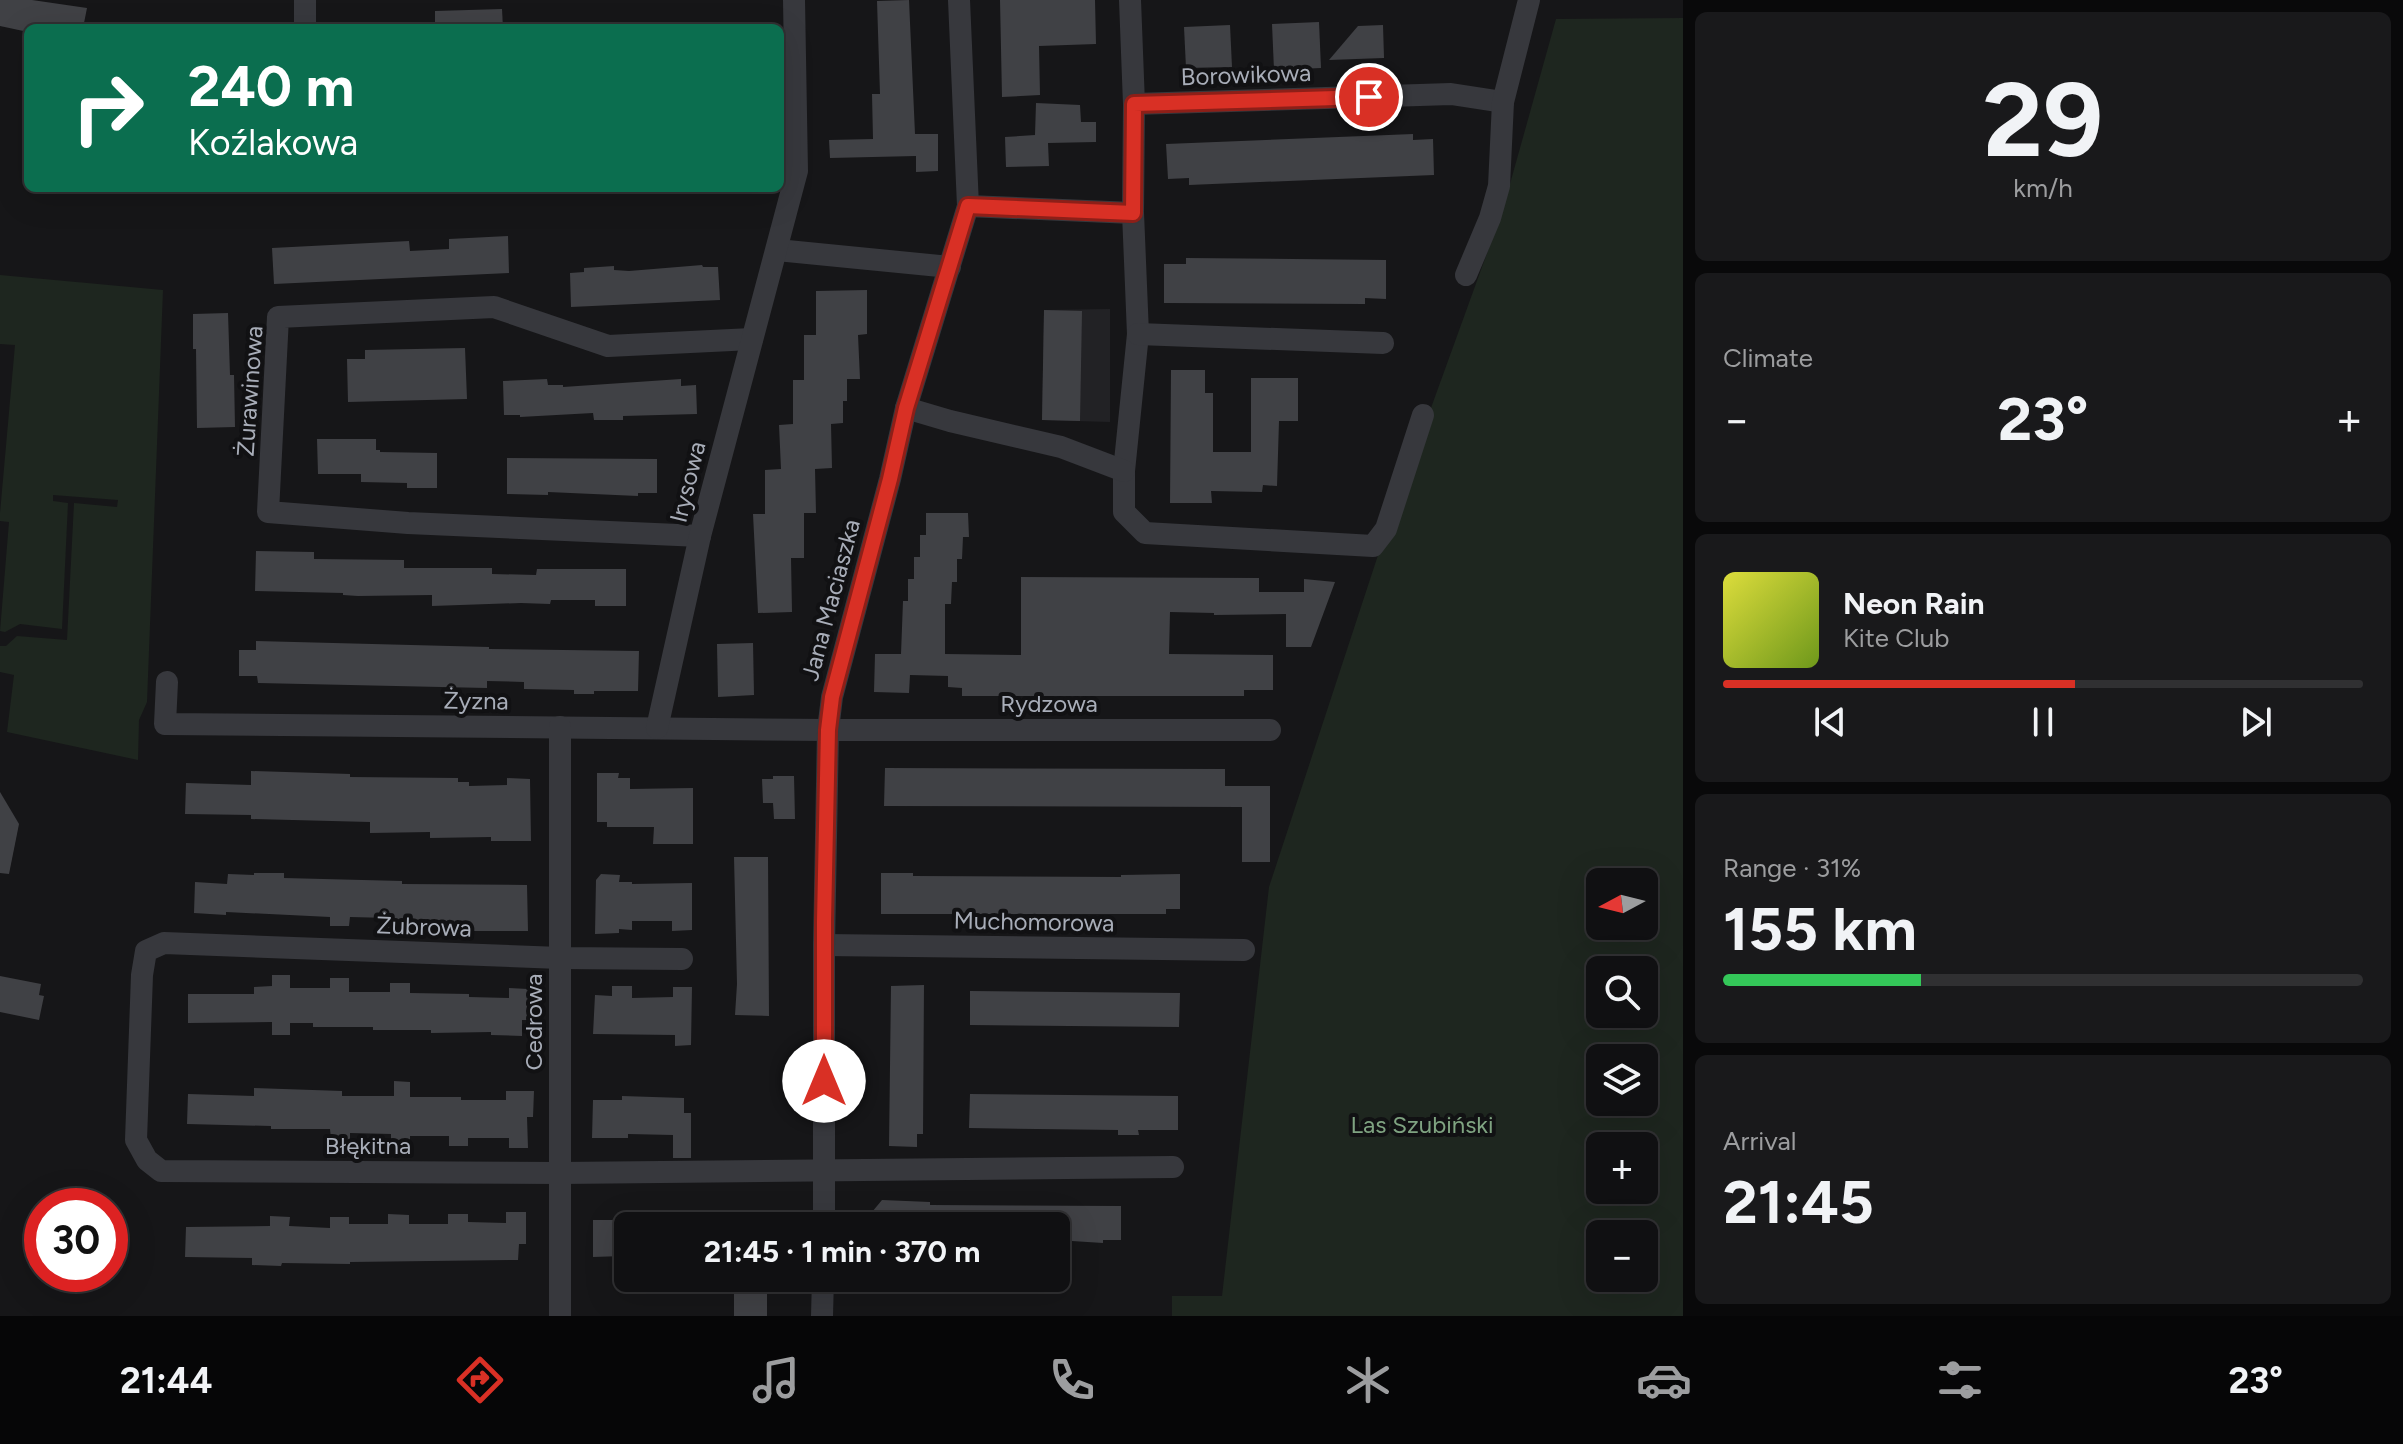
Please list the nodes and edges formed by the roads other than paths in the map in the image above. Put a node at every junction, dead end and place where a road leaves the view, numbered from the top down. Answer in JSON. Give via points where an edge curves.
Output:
{"nodes":[{"id":1,"x":305,"y":0,"type":"edge"},
{"id":2,"x":794,"y":0,"type":"edge"},
{"id":3,"x":959,"y":0,"type":"edge"},
{"id":4,"x":1130,"y":0,"type":"edge"},
{"id":5,"x":1529,"y":0,"type":"edge"},
{"id":6,"x":305,"y":24,"type":"edge"},
{"id":7,"x":788,"y":35,"type":"edge"},
{"id":8,"x":1503,"y":102,"type":"junction"},
{"id":9,"x":1134,"y":104,"type":"junction"},
{"id":10,"x":968,"y":206,"type":"junction"},
{"id":11,"x":1133,"y":213,"type":"junction"},
{"id":12,"x":777,"y":250,"type":"junction"},
{"id":13,"x":950,"y":267,"type":"junction"},
{"id":14,"x":1466,"y":275,"type":"dead end"},
{"id":15,"x":1138,"y":334,"type":"junction"},
{"id":16,"x":752,"y":339,"type":"junction"},
{"id":17,"x":1383,"y":343,"type":"dead end"},
{"id":18,"x":906,"y":408,"type":"junction"},
{"id":19,"x":1423,"y":415,"type":"dead end"},
{"id":20,"x":1124,"y":471,"type":"junction"},
{"id":21,"x":700,"y":536,"type":"junction"},
{"id":22,"x":167,"y":682,"type":"dead end"},
{"id":23,"x":560,"y":727,"type":"junction"},
{"id":24,"x":657,"y":728,"type":"junction"},
{"id":25,"x":828,"y":730,"type":"junction"},
{"id":26,"x":1270,"y":730,"type":"dead end"},
{"id":27,"x":164,"y":943,"type":"joint"},
{"id":28,"x":824,"y":945,"type":"junction"},
{"id":29,"x":1244,"y":950,"type":"dead end"},
{"id":30,"x":560,"y":958,"type":"junction"},
{"id":31,"x":682,"y":959,"type":"dead end"},
{"id":32,"x":1173,"y":1167,"type":"dead end"},
{"id":33,"x":825,"y":1171,"type":"junction"},
{"id":34,"x":560,"y":1173,"type":"junction"},
{"id":35,"x":824,"y":1212,"type":"edge"},
{"id":36,"x":823,"y":1292,"type":"edge"},
{"id":37,"x":560,"y":1316,"type":"edge"},
{"id":38,"x":822,"y":1316,"type":"edge"}],
"edges":[{"from":1,"to":6,"type":"street"},
{"from":2,"to":7,"type":"street","name":"Irysowa"},
{"from":3,"to":10,"type":"street","name":"Jana Maciaszka"},
{"from":4,"to":9,"type":"street"},
{"from":5,"to":8,"type":"street"},
{"from":7,"to":12,"type":"street","name":"Irysowa","via":[[797,171]]},
{"from":8,"to":9,"type":"street","name":"Borowikowa","via":[[1451,94]]},
{"from":8,"to":14,"type":"street","via":[[1499,186]]},
{"from":9,"to":11,"type":"street"},
{"from":10,"to":11,"type":"street"},
{"from":10,"to":13,"type":"street","name":"Jana Maciaszka"},
{"from":11,"to":15,"type":"street"},
{"from":12,"to":13,"type":"street"},
{"from":12,"to":16,"type":"street","name":"Irysowa"},
{"from":13,"to":18,"type":"street","name":"Jana Maciaszka"},
{"from":15,"to":17,"type":"street"},
{"from":15,"to":20,"type":"street"},
{"from":16,"to":21,"type":"street","name":"Irysowa"},
{"from":16,"to":21,"type":"street","name":"Żurawinowa","via":[[608,346],[494,307],[278,317],[268,512]]},
{"from":18,"to":20,"type":"street","via":[[1061,447]]},
{"from":18,"to":25,"type":"street","name":"Jana Maciaszka"},
{"from":19,"to":20,"type":"street","via":[[1386,529],[1373,546],[1145,533],[1124,512]]},
{"from":21,"to":24,"type":"street","name":"Irysowa"},
{"from":22,"to":23,"type":"street","name":"Żyzna","via":[[165,724]]},
{"from":23,"to":24,"type":"street","name":"Żyzna"},
{"from":23,"to":30,"type":"street","name":"Cedrowa"},
{"from":24,"to":25,"type":"street","name":"Żyzna"},
{"from":25,"to":26,"type":"street","name":"Rydzowa"},
{"from":25,"to":28,"type":"street","name":"Jana Maciaszka"},
{"from":27,"to":30,"type":"street","name":"Żubrowa"},
{"from":27,"to":34,"type":"street","name":"Błękitna","via":[[146,951],[142,975],[136,1140],[161,1171]]},
{"from":28,"to":29,"type":"street","name":"Muchomorowa"},
{"from":28,"to":33,"type":"street","name":"Jana Maciaszka"},
{"from":30,"to":31,"type":"street","name":"Żubrowa"},
{"from":30,"to":34,"type":"street","name":"Cedrowa"},
{"from":32,"to":33,"type":"street","name":"Błękitna"},
{"from":33,"to":34,"type":"street","name":"Błękitna"},
{"from":33,"to":35,"type":"street","name":"Jana Maciaszka"},
{"from":34,"to":37,"type":"street","name":"Cedrowa"},
{"from":36,"to":38,"type":"street"}]}
